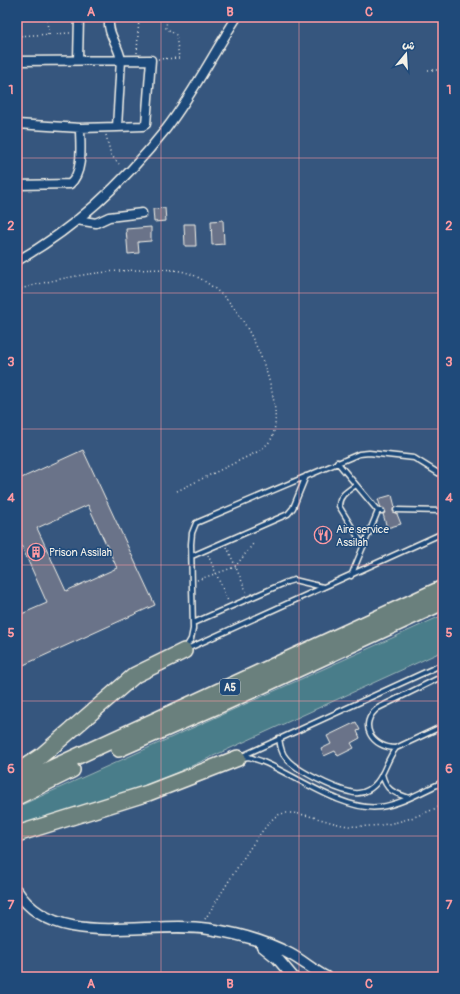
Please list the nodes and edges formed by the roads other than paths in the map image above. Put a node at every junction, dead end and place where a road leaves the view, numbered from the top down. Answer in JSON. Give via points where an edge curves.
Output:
{"nodes":[{"id":1,"x":79,"y":17,"type":"edge"},
{"id":2,"x":110,"y":17,"type":"edge"},
{"id":3,"x":237,"y":17,"type":"edge"},
{"id":4,"x":78,"y":60,"type":"junction"},
{"id":5,"x":121,"y":60,"type":"junction"},
{"id":6,"x":17,"y":61,"type":"edge"},
{"id":7,"x":17,"y":124,"type":"edge"},
{"id":8,"x":80,"y":128,"type":"junction"},
{"id":9,"x":117,"y":128,"type":"junction"},
{"id":10,"x":17,"y":185,"type":"edge"},
{"id":11,"x":142,"y":213,"type":"dead end"},
{"id":12,"x":77,"y":220,"type":"junction"},
{"id":13,"x":17,"y":261,"type":"edge"},
{"id":14,"x":337,"y":462,"type":"junction"},
{"id":15,"x":306,"y":476,"type":"junction"},
{"id":16,"x":443,"y":476,"type":"edge"},
{"id":17,"x":356,"y":485,"type":"junction"},
{"id":18,"x":396,"y":510,"type":"dead end"},
{"id":19,"x":443,"y":511,"type":"edge"},
{"id":20,"x":443,"y":533,"type":"edge"},
{"id":21,"x":364,"y":545,"type":"junction"},
{"id":22,"x":192,"y":556,"type":"junction"},
{"id":23,"x":350,"y":576,"type":"junction"},
{"id":24,"x":323,"y":588,"type":"junction"},
{"id":25,"x":443,"y":588,"type":"edge"},
{"id":26,"x":443,"y":602,"type":"edge"},
{"id":27,"x":193,"y":623,"type":"junction"},
{"id":28,"x":184,"y":651,"type":"junction"},
{"id":29,"x":443,"y":664,"type":"edge"},
{"id":30,"x":443,"y":676,"type":"edge"},
{"id":31,"x":443,"y":726,"type":"edge"},
{"id":32,"x":279,"y":738,"type":"junction"},
{"id":33,"x":396,"y":748,"type":"junction"},
{"id":34,"x":238,"y":758,"type":"junction"},
{"id":35,"x":17,"y":772,"type":"edge"},
{"id":36,"x":382,"y":774,"type":"junction"},
{"id":37,"x":443,"y":782,"type":"edge"},
{"id":38,"x":17,"y":784,"type":"edge"},
{"id":39,"x":17,"y":797,"type":"edge"},
{"id":40,"x":410,"y":798,"type":"junction"},
{"id":41,"x":17,"y":834,"type":"edge"},
{"id":42,"x":17,"y":891,"type":"edge"},
{"id":43,"x":256,"y":941,"type":"junction"},
{"id":44,"x":293,"y":977,"type":"edge"},
{"id":45,"x":326,"y":977,"type":"edge"}],
"edges":[{"from":1,"to":4,"type":"street"},
{"from":2,"to":5,"type":"street","via":[[109,30],[119,49]]},
{"from":3,"to":12,"type":"street","via":[[204,73],[166,129],[126,175]]},
{"from":4,"to":5,"type":"street"},
{"from":4,"to":6,"type":"street"},
{"from":5,"to":9,"type":"street"},
{"from":5,"to":9,"type":"street","via":[[152,62],[146,124]]},
{"from":7,"to":8,"type":"street"},
{"from":8,"to":9,"type":"street"},
{"from":8,"to":10,"type":"street","via":[[78,168],[74,181],[65,186]]},
{"from":11,"to":12,"type":"street","via":[[109,217],[96,223]]},
{"from":12,"to":13,"type":"street"},
{"from":14,"to":15,"type":"lane"},
{"from":14,"to":16,"type":"lane","via":[[359,454],[414,458]]},
{"from":14,"to":17,"type":"lane"},
{"from":15,"to":22,"type":"lane","via":[[288,514]]},
{"from":15,"to":22,"type":"lane","via":[[196,523],[191,537]]},
{"from":17,"to":21,"type":"lane","via":[[380,511]]},
{"from":17,"to":21,"type":"lane","via":[[342,495],[339,506]]},
{"from":18,"to":19,"type":"lane"},
{"from":20,"to":23,"type":"lane"},
{"from":21,"to":23,"type":"lane"},
{"from":22,"to":27,"type":"lane"},
{"from":23,"to":24,"type":"lane"},
{"from":24,"to":27,"type":"lane","via":[[294,580]]},
{"from":24,"to":28,"type":"lane"},
{"from":25,"to":38,"type":"highway","number":"A5"},
{"from":26,"to":39,"type":"highway","number":"A5"},
{"from":27,"to":28,"type":"lane","via":[[191,639]]},
{"from":28,"to":35,"type":"highway","via":[[130,678],[41,756]]},
{"from":29,"to":32,"type":"lane"},
{"from":30,"to":33,"type":"lane","via":[[372,712],[368,726],[373,740],[382,746]]},
{"from":31,"to":33,"type":"lane"},
{"from":32,"to":34,"type":"lane"},
{"from":32,"to":36,"type":"lane","via":[[282,752],[291,764],[346,791],[367,791],[377,783]]},
{"from":33,"to":36,"type":"lane","via":[[387,760]]},
{"from":34,"to":40,"type":"lane","via":[[249,757],[261,761],[342,801],[358,806],[381,807]]},
{"from":34,"to":41,"type":"highway","via":[[148,794]]},
{"from":36,"to":40,"type":"lane","via":[[384,784],[388,788]]},
{"from":37,"to":40,"type":"lane"},
{"from":42,"to":43,"type":"street","via":[[29,907],[49,920],[74,927],[200,928]]},
{"from":43,"to":44,"type":"street","via":[[277,958]]},
{"from":43,"to":45,"type":"street","via":[[290,954]]}]}
